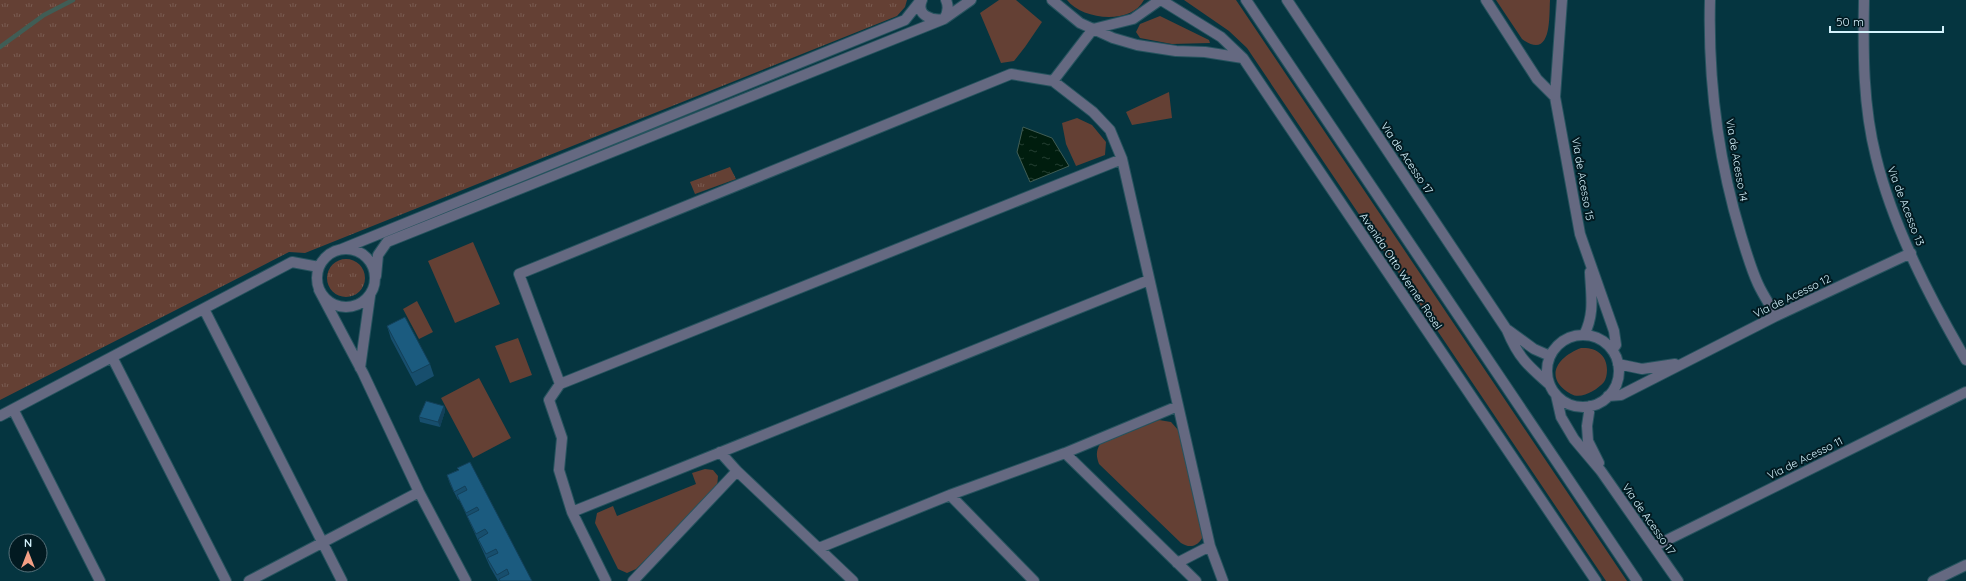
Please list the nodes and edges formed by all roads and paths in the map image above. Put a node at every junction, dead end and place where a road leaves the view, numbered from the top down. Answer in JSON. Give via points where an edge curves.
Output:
{"nodes":[{"id":1,"x":921,"y":0,"type":"edge"},
{"id":2,"x":946,"y":0,"type":"edge"},
{"id":3,"x":971,"y":0,"type":"edge"},
{"id":4,"x":1052,"y":0,"type":"edge"},
{"id":5,"x":1160,"y":0,"type":"edge"},
{"id":6,"x":1246,"y":0,"type":"edge"},
{"id":7,"x":1287,"y":0,"type":"edge"},
{"id":8,"x":1486,"y":0,"type":"edge"},
{"id":9,"x":1562,"y":0,"type":"edge"},
{"id":10,"x":1710,"y":0,"type":"edge"},
{"id":11,"x":1864,"y":0,"type":"edge"},
{"id":12,"x":944,"y":19,"type":"junction"},
{"id":13,"x":1093,"y":29,"type":"junction"},
{"id":14,"x":1243,"y":58,"type":"junction"},
{"id":15,"x":1053,"y":81,"type":"junction"},
{"id":16,"x":1555,"y":97,"type":"junction"},
{"id":17,"x":1122,"y":159,"type":"junction"},
{"id":18,"x":342,"y":249,"type":"junction"},
{"id":19,"x":1911,"y":253,"type":"junction"},
{"id":20,"x":1590,"y":264,"type":"junction"},
{"id":21,"x":319,"y":267,"type":"junction"},
{"id":22,"x":376,"y":276,"type":"junction"},
{"id":23,"x":1149,"y":280,"type":"junction"},
{"id":24,"x":319,"y":290,"type":"junction"},
{"id":25,"x":370,"y":296,"type":"junction"},
{"id":26,"x":204,"y":310,"type":"junction"},
{"id":27,"x":1776,"y":316,"type":"junction"},
{"id":28,"x":1507,"y":330,"type":"junction"},
{"id":29,"x":1584,"y":335,"type":"junction"},
{"id":30,"x":1612,"y":350,"type":"junction"},
{"id":31,"x":1550,"y":356,"type":"junction"},
{"id":32,"x":112,"y":357,"type":"junction"},
{"id":33,"x":1966,"y":360,"type":"edge"},
{"id":34,"x":1685,"y":362,"type":"junction"},
{"id":35,"x":1618,"y":364,"type":"junction"},
{"id":36,"x":360,"y":368,"type":"junction"},
{"id":37,"x":560,"y":384,"type":"junction"},
{"id":38,"x":1550,"y":385,"type":"junction"},
{"id":39,"x":1966,"y":392,"type":"edge"},
{"id":40,"x":1556,"y":395,"type":"junction"},
{"id":41,"x":1608,"y":396,"type":"junction"},
{"id":42,"x":1178,"y":406,"type":"junction"},
{"id":43,"x":1590,"y":406,"type":"junction"},
{"id":44,"x":13,"y":409,"type":"junction"},
{"id":45,"x":0,"y":416,"type":"edge"},
{"id":46,"x":720,"y":452,"type":"junction"},
{"id":47,"x":1065,"y":453,"type":"junction"},
{"id":48,"x":737,"y":471,"type":"junction"},
{"id":49,"x":1601,"y":471,"type":"junction"},
{"id":50,"x":419,"y":492,"type":"junction"},
{"id":51,"x":950,"y":495,"type":"junction"},
{"id":52,"x":572,"y":512,"type":"junction"},
{"id":53,"x":322,"y":543,"type":"junction"},
{"id":54,"x":1210,"y":546,"type":"junction"},
{"id":55,"x":1654,"y":546,"type":"junction"},
{"id":56,"x":819,"y":548,"type":"junction"},
{"id":57,"x":1177,"y":562,"type":"junction"},
{"id":58,"x":1966,"y":565,"type":"edge"},
{"id":59,"x":100,"y":581,"type":"edge"},
{"id":60,"x":226,"y":581,"type":"edge"},
{"id":61,"x":248,"y":581,"type":"edge"},
{"id":62,"x":342,"y":581,"type":"edge"},
{"id":63,"x":466,"y":581,"type":"edge"},
{"id":64,"x":606,"y":581,"type":"edge"},
{"id":65,"x":633,"y":581,"type":"edge"},
{"id":66,"x":852,"y":581,"type":"edge"},
{"id":67,"x":1034,"y":581,"type":"edge"},
{"id":68,"x":1196,"y":581,"type":"edge"},
{"id":69,"x":1223,"y":581,"type":"edge"},
{"id":70,"x":1596,"y":581,"type":"edge"},
{"id":71,"x":1637,"y":581,"type":"edge"},
{"id":72,"x":1678,"y":581,"type":"edge"},
{"id":73,"x":1933,"y":581,"type":"edge"}],
"edges":[{"from":1,"to":12,"type":"street","via":[[921,8],[926,17]]},
{"from":1,"to":18,"type":"street","via":[[905,20]]},
{"from":2,"to":12,"type":"street","via":[[948,10]]},
{"from":3,"to":12,"type":"street"},
{"from":4,"to":13,"type":"street"},
{"from":5,"to":13,"type":"street","via":[[1133,19]]},
{"from":5,"to":14,"type":"street","name":"Avenida Otto Werner Rosel","via":[[1221,37]]},
{"from":6,"to":71,"type":"street","name":"Avenida Otto Werner Rosel"},
{"from":7,"to":28,"type":"street","name":"Via de Acesso 17"},
{"from":8,"to":16,"type":"street","via":[[1537,79]]},
{"from":9,"to":16,"type":"street","name":"Via de Acesso 15"},
{"from":10,"to":27,"type":"street","name":"Via de Acesso 14","via":[[1713,86],[1726,181],[1756,277]]},
{"from":11,"to":19,"type":"street","name":"Via de Acesso 13","via":[[1864,79],[1876,156],[1884,188]]},
{"from":12,"to":22,"type":"street","via":[[388,242],[378,255]]},
{"from":13,"to":14,"type":"street","via":[[1137,45]]},
{"from":13,"to":15,"type":"street"},
{"from":14,"to":70,"type":"street","name":"Avenida Otto Werner Rosel"},
{"from":15,"to":17,"type":"street","via":[[1093,112],[1110,130]]},
{"from":15,"to":37,"type":"street","via":[[1012,74],[520,274]]},
{"from":16,"to":20,"type":"street","name":"Via de Acesso 15","via":[[1573,202]]},
{"from":17,"to":23,"type":"street"},
{"from":17,"to":37,"type":"street"},
{"from":18,"to":21,"type":"street","via":[[324,258]]},
{"from":18,"to":22,"type":"street","via":[[361,252],[374,266]]},
{"from":19,"to":27,"type":"street","name":"Via de Acesso 12"},
{"from":19,"to":33,"type":"street","name":"Via de Acesso 13"},
{"from":20,"to":29,"type":"street","name":"Via de Acesso 15","via":[[1592,312],[1590,324]]},
{"from":20,"to":30,"type":"street","name":"Via de Acesso 15","via":[[1603,294],[1614,331],[1616,345]]},
{"from":21,"to":24,"type":"street"},
{"from":21,"to":26,"type":"street","via":[[292,262]]},
{"from":22,"to":25,"type":"street","via":[[376,283]]},
{"from":23,"to":42,"type":"street"},
{"from":23,"to":46,"type":"street"},
{"from":24,"to":25,"type":"street","via":[[330,303],[343,308],[356,306]]},
{"from":24,"to":36,"type":"street"},
{"from":25,"to":36,"type":"street"},
{"from":26,"to":32,"type":"street"},
{"from":26,"to":53,"type":"street"},
{"from":27,"to":34,"type":"street","name":"Via de Acesso 12"},
{"from":28,"to":31,"type":"street","name":"Via de Acesso 17","via":[[1534,349]]},
{"from":28,"to":38,"type":"street","name":"Via de Acesso 17","via":[[1514,347],[1524,361]]},
{"from":29,"to":30,"type":"street","via":[[1595,337]]},
{"from":29,"to":31,"type":"street","via":[[1564,340]]},
{"from":30,"to":35,"type":"street"},
{"from":31,"to":38,"type":"street","via":[[1547,365]]},
{"from":32,"to":44,"type":"street"},
{"from":32,"to":60,"type":"street"},
{"from":34,"to":35,"type":"street","name":"Via de Acesso 12","via":[[1650,369]]},
{"from":34,"to":41,"type":"street","name":"Via de Acesso 12","via":[[1622,395]]},
{"from":35,"to":41,"type":"street","via":[[1616,382]]},
{"from":36,"to":50,"type":"street"},
{"from":37,"to":52,"type":"street","via":[[549,400],[562,438],[559,470]]},
{"from":38,"to":40,"type":"street"},
{"from":39,"to":55,"type":"street","name":"Via de Acesso 11"},
{"from":40,"to":43,"type":"street","via":[[1566,403]]},
{"from":40,"to":49,"type":"street","name":"Via de Acesso 17","via":[[1561,417],[1585,454]]},
{"from":41,"to":43,"type":"street","via":[[1600,403]]},
{"from":42,"to":47,"type":"street"},
{"from":42,"to":54,"type":"street"},
{"from":43,"to":49,"type":"street","name":"Via de Acesso 17","via":[[1588,441]]},
{"from":44,"to":45,"type":"street"},
{"from":44,"to":59,"type":"street"},
{"from":46,"to":48,"type":"street"},
{"from":46,"to":52,"type":"street"},
{"from":47,"to":51,"type":"street"},
{"from":47,"to":57,"type":"street"},
{"from":48,"to":56,"type":"street"},
{"from":48,"to":65,"type":"street"},
{"from":49,"to":55,"type":"street","name":"Via de Acesso 17"},
{"from":50,"to":53,"type":"street"},
{"from":50,"to":63,"type":"street"},
{"from":51,"to":56,"type":"street"},
{"from":51,"to":67,"type":"street"},
{"from":52,"to":64,"type":"street"},
{"from":53,"to":61,"type":"street"},
{"from":53,"to":62,"type":"street"},
{"from":54,"to":57,"type":"street"},
{"from":54,"to":69,"type":"street"},
{"from":55,"to":72,"type":"street","name":"Via de Acesso 17"},
{"from":56,"to":66,"type":"street"},
{"from":57,"to":68,"type":"street"},
{"from":58,"to":73,"type":"street"}]}
